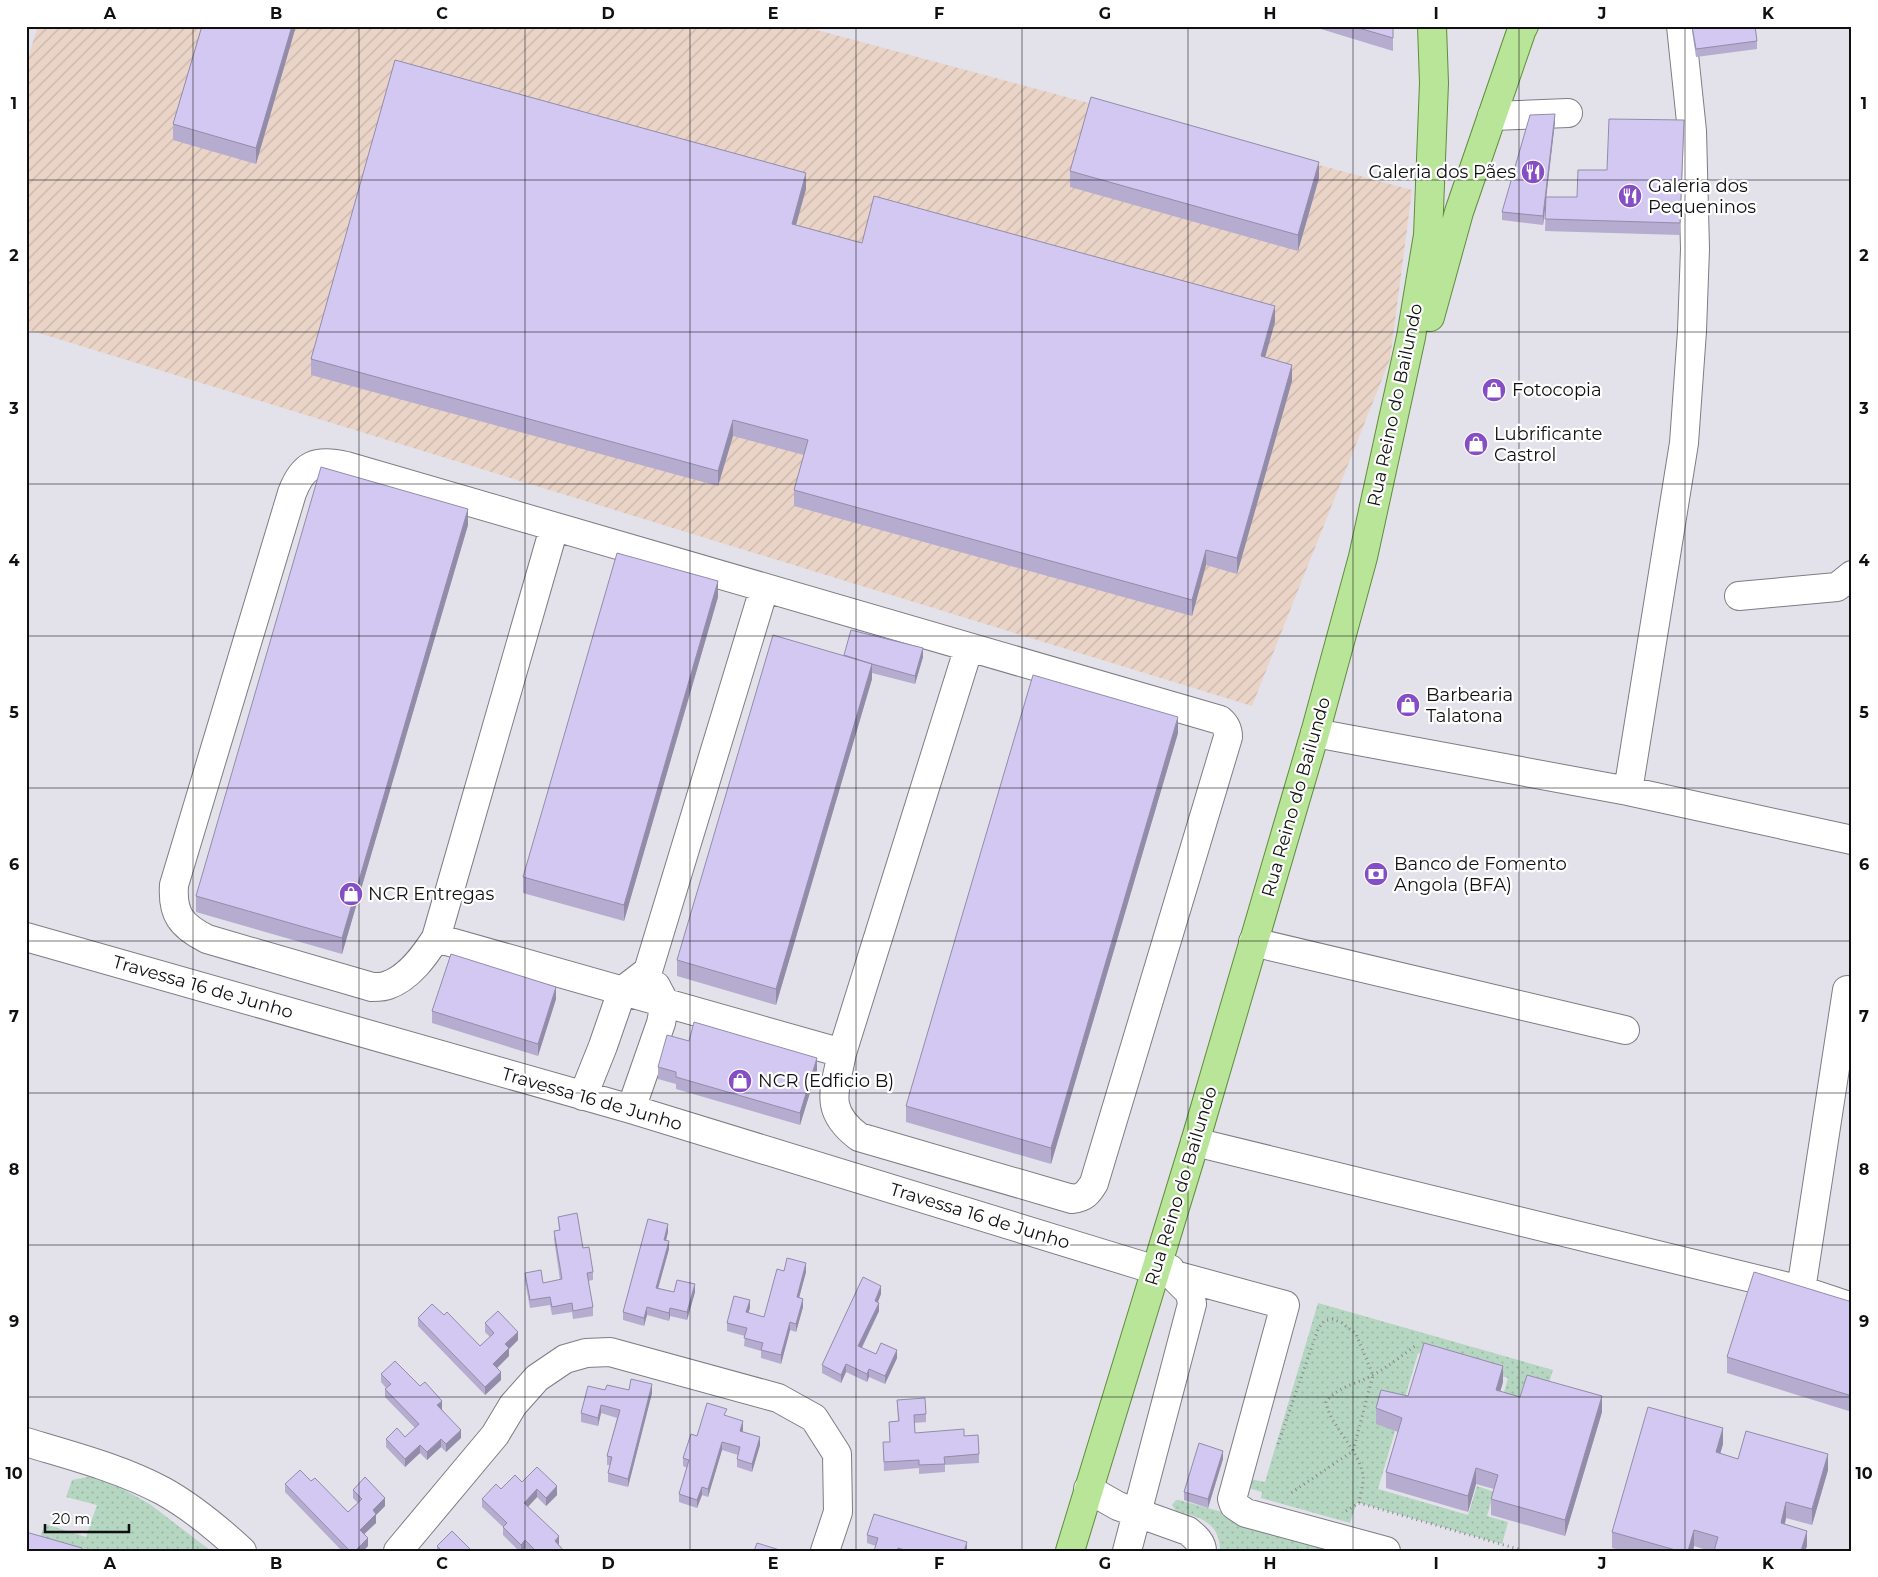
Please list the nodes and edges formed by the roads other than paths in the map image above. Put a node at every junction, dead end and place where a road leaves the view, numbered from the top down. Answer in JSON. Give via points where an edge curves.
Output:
{"nodes":[{"id":1,"x":1432,"y":26,"type":"edge"},
{"id":2,"x":1681,"y":26,"type":"edge"},
{"id":3,"x":1523,"y":27,"type":"edge"},
{"id":4,"x":1568,"y":113,"type":"dead end"},
{"id":5,"x":1492,"y":116,"type":"junction"},
{"id":6,"x":554,"y":528,"type":"junction"},
{"id":7,"x":1363,"y":557,"type":"junction"},
{"id":8,"x":1852,"y":575,"type":"edge"},
{"id":9,"x":764,"y":589,"type":"junction"},
{"id":10,"x":1739,"y":596,"type":"dead end"},
{"id":11,"x":968,"y":650,"type":"junction"},
{"id":12,"x":1315,"y":733,"type":"junction"},
{"id":13,"x":1628,"y":791,"type":"junction"},
{"id":14,"x":1851,"y":839,"type":"edge"},
{"id":15,"x":26,"y":937,"type":"edge"},
{"id":16,"x":436,"y":938,"type":"junction"},
{"id":17,"x":1253,"y":942,"type":"junction"},
{"id":18,"x":648,"y":970,"type":"junction"},
{"id":19,"x":1846,"y":990,"type":"dead end"},
{"id":20,"x":622,"y":991,"type":"junction"},
{"id":21,"x":664,"y":1003,"type":"junction"},
{"id":22,"x":1625,"y":1030,"type":"dead end"},
{"id":23,"x":842,"y":1053,"type":"junction"},
{"id":24,"x":583,"y":1096,"type":"junction"},
{"id":25,"x":631,"y":1109,"type":"junction"},
{"id":26,"x":1195,"y":1142,"type":"junction"},
{"id":27,"x":1163,"y":1263,"type":"junction"},
{"id":28,"x":1801,"y":1290,"type":"junction"},
{"id":29,"x":1852,"y":1307,"type":"edge"},
{"id":30,"x":26,"y":1442,"type":"edge"},
{"id":31,"x":1088,"y":1489,"type":"junction"},
{"id":32,"x":1138,"y":1514,"type":"junction"},
{"id":33,"x":242,"y":1551,"type":"edge"},
{"id":34,"x":398,"y":1551,"type":"edge"},
{"id":35,"x":825,"y":1551,"type":"edge"},
{"id":36,"x":1070,"y":1551,"type":"edge"},
{"id":37,"x":1127,"y":1551,"type":"edge"},
{"id":38,"x":1202,"y":1551,"type":"edge"},
{"id":39,"x":1386,"y":1551,"type":"edge"}],
"edges":[{"from":1,"to":7,"type":"main road","name":"Rua Reino do Bailundo","via":[[1434,83],[1428,235],[1411,337]]},
{"from":2,"to":13,"type":"street","via":[[1692,131],[1695,249],[1692,331],[1684,443]]},
{"from":3,"to":5,"type":"main road"},
{"from":4,"to":5,"type":"street"},
{"from":5,"to":7,"type":"main road","via":[[1459,212]]},
{"from":6,"to":9,"type":"street"},
{"from":6,"to":16,"type":"street"},
{"from":6,"to":16,"type":"street","via":[[328,462],[312,466],[298,477],[174,885],[173,904],[182,920],[192,931],[207,939],[372,987],[388,986],[403,977],[425,956]]},
{"from":7,"to":12,"type":"main road","name":"Rua Reino do Bailundo"},
{"from":8,"to":10,"type":"street","via":[[1837,587]]},
{"from":9,"to":11,"type":"street"},
{"from":9,"to":18,"type":"street"},
{"from":11,"to":23,"type":"street"},
{"from":11,"to":23,"type":"street","via":[[1220,720],[1228,732],[1094,1183],[1088,1193],[1072,1199],[859,1136],[847,1128],[833,1101]]},
{"from":12,"to":13,"type":"street"},
{"from":12,"to":17,"type":"main road","name":"Rua Reino do Bailundo"},
{"from":13,"to":14,"type":"street"},
{"from":15,"to":24,"type":"street","name":"Travessa 16 de Junho"},
{"from":16,"to":20,"type":"street"},
{"from":17,"to":22,"type":"street"},
{"from":17,"to":26,"type":"main road","name":"Rua Reino do Bailundo"},
{"from":18,"to":20,"type":"street"},
{"from":18,"to":21,"type":"street"},
{"from":19,"to":28,"type":"street"},
{"from":20,"to":21,"type":"street"},
{"from":20,"to":24,"type":"street"},
{"from":21,"to":23,"type":"street"},
{"from":21,"to":25,"type":"street","via":[[657,1036]]},
{"from":24,"to":25,"type":"street","name":"Travessa 16 de Junho"},
{"from":25,"to":27,"type":"street","name":"Travessa 16 de Junho"},
{"from":26,"to":27,"type":"main road","name":"Rua Reino do Bailundo"},
{"from":26,"to":28,"type":"street"},
{"from":27,"to":31,"type":"main road","name":"Rua Reino do Bailundo"},
{"from":27,"to":32,"type":"street","via":[[1190,1293],[1192,1304]]},
{"from":27,"to":39,"type":"street","name":"Travessa 16 de Junho","via":[[1285,1305],[1232,1499],[1234,1505],[1246,1513]]},
{"from":28,"to":29,"type":"street"},
{"from":30,"to":33,"type":"street","via":[[112,1469],[162,1490],[191,1508]]},
{"from":31,"to":32,"type":"street","via":[[1104,1500]]},
{"from":31,"to":36,"type":"main road","name":"Rua Reino do Bailundo"},
{"from":32,"to":37,"type":"street"},
{"from":32,"to":38,"type":"street","via":[[1188,1531],[1197,1539]]},
{"from":34,"to":35,"type":"street","via":[[490,1442],[513,1405],[537,1378],[565,1359],[610,1352],[778,1398],[814,1418],[837,1454],[838,1512]]}]}
